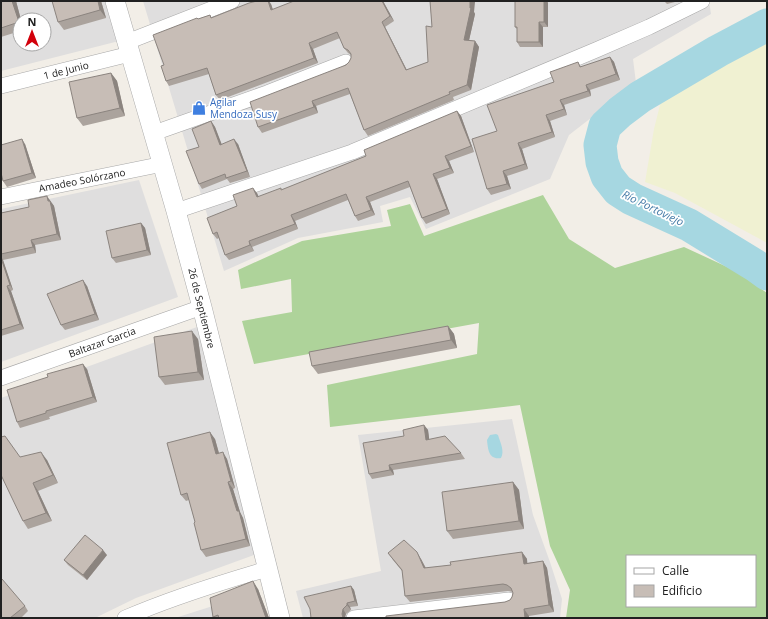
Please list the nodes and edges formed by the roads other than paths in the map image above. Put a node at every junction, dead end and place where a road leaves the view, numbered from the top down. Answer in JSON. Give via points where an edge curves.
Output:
{"nodes":[{"id":1,"x":115,"y":1,"type":"edge"},
{"id":2,"x":232,"y":1,"type":"edge"},
{"id":3,"x":702,"y":1,"type":"edge"},
{"id":4,"x":129,"y":48,"type":"junction"},
{"id":5,"x":346,"y":62,"type":"dead end"},
{"id":6,"x":1,"y":86,"type":"edge"},
{"id":7,"x":154,"y":133,"type":"junction"},
{"id":8,"x":163,"y":164,"type":"junction"},
{"id":9,"x":1,"y":197,"type":"edge"},
{"id":10,"x":176,"y":211,"type":"junction"},
{"id":11,"x":202,"y":307,"type":"junction"},
{"id":12,"x":1,"y":378,"type":"edge"},
{"id":13,"x":267,"y":569,"type":"junction"},
{"id":14,"x":509,"y":600,"type":"edge"},
{"id":15,"x":125,"y":618,"type":"edge"},
{"id":16,"x":280,"y":618,"type":"edge"},
{"id":17,"x":354,"y":618,"type":"edge"}],
"edges":[{"from":1,"to":4,"type":"street","name":"26 de Septiembre"},
{"from":2,"to":4,"type":"street","name":"1 de Junio"},
{"from":3,"to":10,"type":"street","via":[[602,47],[352,152]]},
{"from":4,"to":6,"type":"street","name":"1 de Junio"},
{"from":4,"to":7,"type":"street","name":"26 de Septiembre"},
{"from":5,"to":7,"type":"street"},
{"from":7,"to":8,"type":"street","name":"26 de Septiembre"},
{"from":8,"to":9,"type":"street","name":"Amadeo Solórzano"},
{"from":8,"to":10,"type":"street","name":"26 de Septiembre"},
{"from":10,"to":11,"type":"street","name":"26 de Septiembre"},
{"from":11,"to":12,"type":"street","name":"Baltazar Garcia"},
{"from":11,"to":13,"type":"street","name":"26 de Septiembre"},
{"from":13,"to":15,"type":"street","via":[[231,579]]},
{"from":13,"to":16,"type":"street","name":"26 de Septiembre"},
{"from":14,"to":17,"type":"street"}]}
